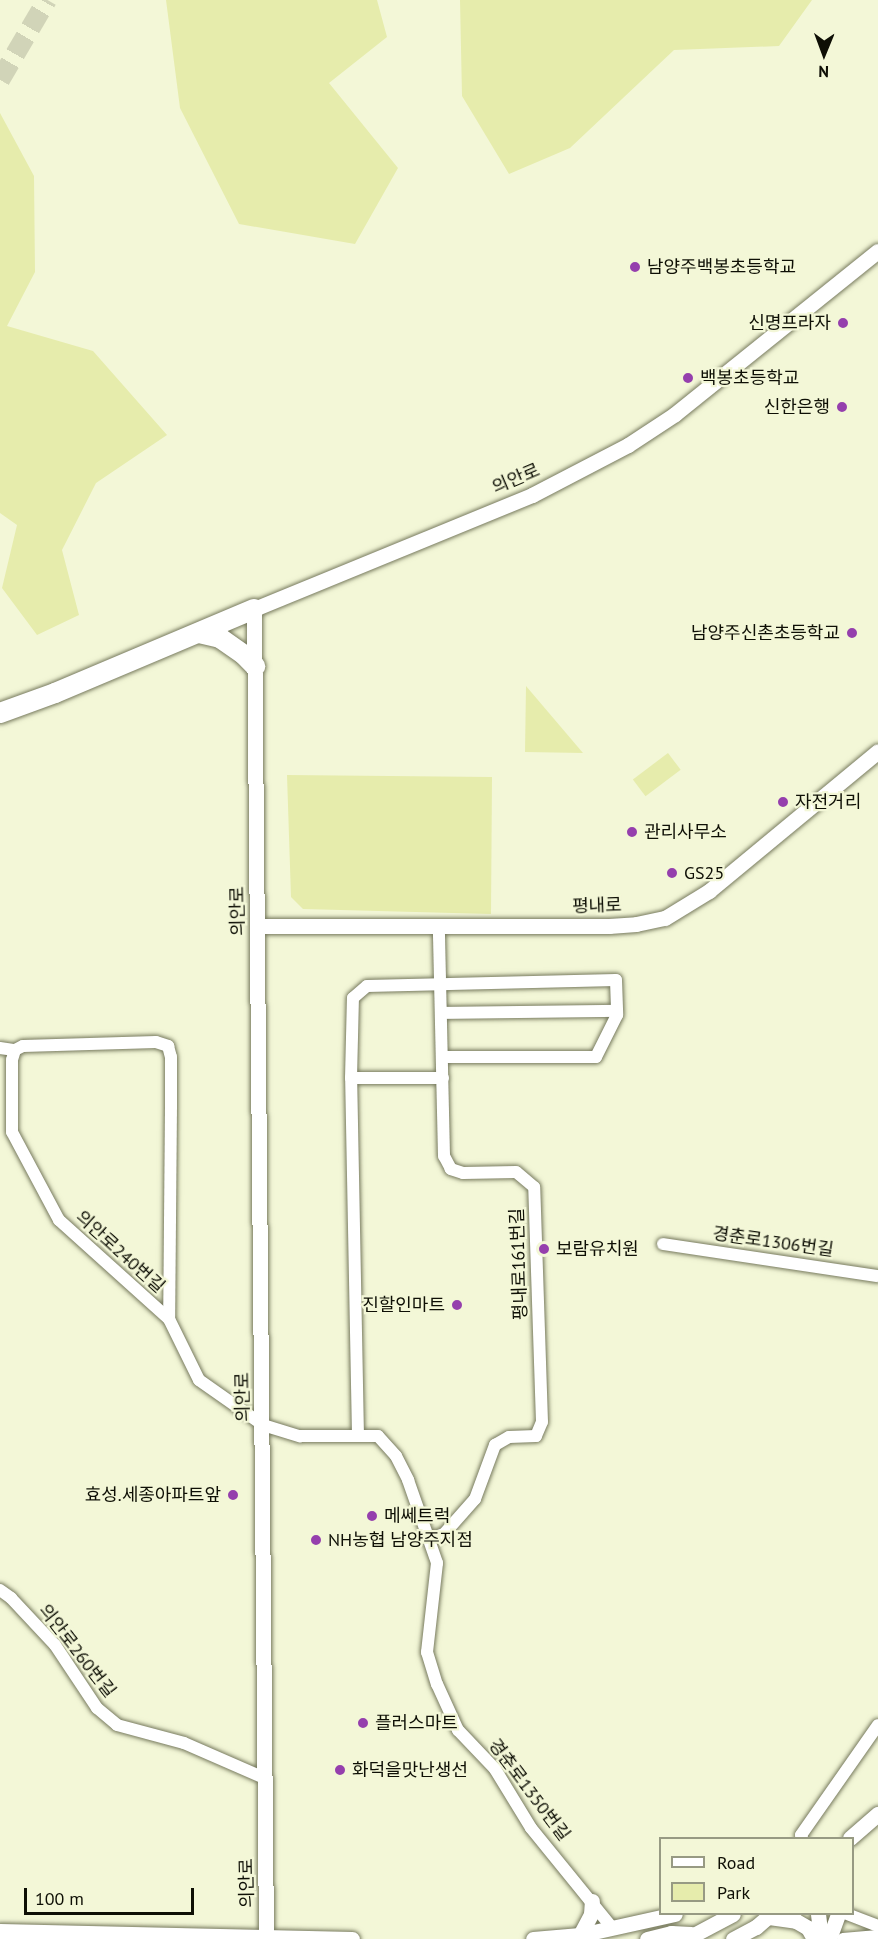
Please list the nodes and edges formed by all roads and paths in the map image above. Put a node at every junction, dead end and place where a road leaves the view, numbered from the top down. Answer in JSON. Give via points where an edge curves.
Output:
{"nodes":[{"id":1,"x":878,"y":251,"type":"edge"},
{"id":2,"x":254,"y":609,"type":"junction"},
{"id":3,"x":199,"y":633,"type":"junction"},
{"id":4,"x":255,"y":666,"type":"junction"},
{"id":5,"x":55,"y":693,"type":"junction"},
{"id":6,"x":0,"y":713,"type":"edge"},
{"id":7,"x":0,"y":728,"type":"edge"},
{"id":8,"x":878,"y":751,"type":"edge"},
{"id":9,"x":257,"y":926,"type":"junction"},
{"id":10,"x":439,"y":927,"type":"junction"},
{"id":11,"x":440,"y":982,"type":"junction"},
{"id":12,"x":616,"y":1011,"type":"junction"},
{"id":13,"x":442,"y":1013,"type":"junction"},
{"id":14,"x":0,"y":1048,"type":"edge"},
{"id":15,"x":15,"y":1050,"type":"junction"},
{"id":16,"x":442,"y":1057,"type":"junction"},
{"id":17,"x":351,"y":1078,"type":"junction"},
{"id":18,"x":443,"y":1078,"type":"junction"},
{"id":19,"x":663,"y":1244,"type":"dead end"},
{"id":20,"x":878,"y":1276,"type":"edge"},
{"id":21,"x":169,"y":1319,"type":"junction"},
{"id":22,"x":263,"y":1425,"type":"junction"},
{"id":23,"x":358,"y":1436,"type":"junction"},
{"id":24,"x":429,"y":1539,"type":"junction"},
{"id":25,"x":0,"y":1590,"type":"edge"},
{"id":26,"x":878,"y":1725,"type":"edge"},
{"id":27,"x":264,"y":1778,"type":"junction"},
{"id":28,"x":878,"y":1814,"type":"edge"},
{"id":29,"x":802,"y":1837,"type":"edge"},
{"id":30,"x":854,"y":1838,"type":"edge"},
{"id":31,"x":592,"y":1901,"type":"junction"},
{"id":32,"x":671,"y":1915,"type":"edge"},
{"id":33,"x":731,"y":1915,"type":"edge"},
{"id":34,"x":770,"y":1915,"type":"edge"},
{"id":35,"x":818,"y":1915,"type":"edge"},
{"id":36,"x":838,"y":1915,"type":"edge"},
{"id":37,"x":850,"y":1915,"type":"edge"},
{"id":38,"x":878,"y":1926,"type":"edge"},
{"id":39,"x":613,"y":1929,"type":"junction"},
{"id":40,"x":0,"y":1931,"type":"edge"},
{"id":41,"x":580,"y":1935,"type":"junction"},
{"id":42,"x":878,"y":1936,"type":"edge"},
{"id":43,"x":196,"y":1937,"type":"edge"},
{"id":44,"x":688,"y":1937,"type":"edge"},
{"id":45,"x":266,"y":1938,"type":"edge"},
{"id":46,"x":330,"y":1939,"type":"edge"},
{"id":47,"x":352,"y":1939,"type":"edge"},
{"id":48,"x":533,"y":1939,"type":"edge"},
{"id":49,"x":647,"y":1939,"type":"edge"},
{"id":50,"x":733,"y":1939,"type":"edge"},
{"id":51,"x":814,"y":1939,"type":"edge"},
{"id":52,"x":821,"y":1939,"type":"edge"},
{"id":53,"x":829,"y":1939,"type":"edge"},
{"id":54,"x":843,"y":1939,"type":"edge"}],
"edges":[{"from":1,"to":2,"type":"street","name":"의안로","via":[[675,414],[628,445],[532,495]]},
{"from":2,"to":3,"type":"highway"},
{"from":2,"to":4,"type":"street","name":"의안로"},
{"from":3,"to":4,"type":"highway","via":[[220,638]]},
{"from":3,"to":5,"type":"highway"},
{"from":4,"to":9,"type":"street","name":"의안로"},
{"from":5,"to":6,"type":"highway"},
{"from":5,"to":7,"type":"highway"},
{"from":8,"to":10,"type":"street","name":"평내로","via":[[709,891],[665,918],[609,926]]},
{"from":9,"to":10,"type":"street","name":"평내로"},
{"from":9,"to":22,"type":"street","name":"의안로"},
{"from":10,"to":11,"type":"street","name":"평내로161번길"},
{"from":11,"to":12,"type":"street","via":[[616,980]]},
{"from":11,"to":13,"type":"street","name":"평내로161번길"},
{"from":11,"to":17,"type":"street","via":[[367,986],[352,998]]},
{"from":12,"to":13,"type":"street"},
{"from":12,"to":16,"type":"street","via":[[596,1057]]},
{"from":13,"to":16,"type":"street","name":"평내로161번길"},
{"from":14,"to":15,"type":"street"},
{"from":15,"to":21,"type":"street","name":"의안로240번길","via":[[12,1132],[59,1220]]},
{"from":15,"to":21,"type":"street","via":[[23,1046],[156,1042],[168,1046]]},
{"from":16,"to":18,"type":"street","name":"평내로161번길"},
{"from":17,"to":18,"type":"street"},
{"from":17,"to":23,"type":"street"},
{"from":18,"to":24,"type":"street","name":"평내로161번길","via":[[444,1156],[451,1169],[463,1173],[516,1172],[534,1187],[542,1422],[536,1436],[509,1437],[495,1444],[475,1499],[444,1534]]},
{"from":19,"to":20,"type":"street","name":"경춘로1306번길"},
{"from":21,"to":22,"type":"street","name":"의안로240번길","via":[[200,1380]]},
{"from":22,"to":23,"type":"street","name":"경춘로1350번길","via":[[300,1436]]},
{"from":22,"to":27,"type":"street","name":"의안로"},
{"from":23,"to":24,"type":"street","name":"경춘로1350번길","via":[[378,1436],[396,1456]]},
{"from":24,"to":31,"type":"street","name":"경춘로1350번길","via":[[437,1563],[427,1652],[437,1684],[458,1730],[495,1769],[531,1828]]},
{"from":25,"to":27,"type":"street","name":"의안로260번길","via":[[55,1645],[97,1708],[117,1725],[184,1743]]},
{"from":26,"to":29,"type":"street"},
{"from":27,"to":45,"type":"street","name":"의안로"},
{"from":28,"to":30,"type":"street"},
{"from":31,"to":39,"type":"street","name":"경춘로1350번길"},
{"from":31,"to":41,"type":"street","via":[[591,1914]]},
{"from":32,"to":39,"type":"street"},
{"from":33,"to":44,"type":"street"},
{"from":34,"to":50,"type":"street"},
{"from":34,"to":51,"type":"street","via":[[796,1921],[808,1928]]},
{"from":35,"to":52,"type":"street"},
{"from":36,"to":53,"type":"street"},
{"from":37,"to":38,"type":"street"},
{"from":39,"to":41,"type":"street"},
{"from":40,"to":43,"type":"street"},
{"from":41,"to":48,"type":"street"},
{"from":42,"to":54,"type":"street"},
{"from":43,"to":45,"type":"street"},
{"from":44,"to":49,"type":"street","via":[[671,1933]]},
{"from":45,"to":46,"type":"street"},
{"from":46,"to":47,"type":"street"}]}
